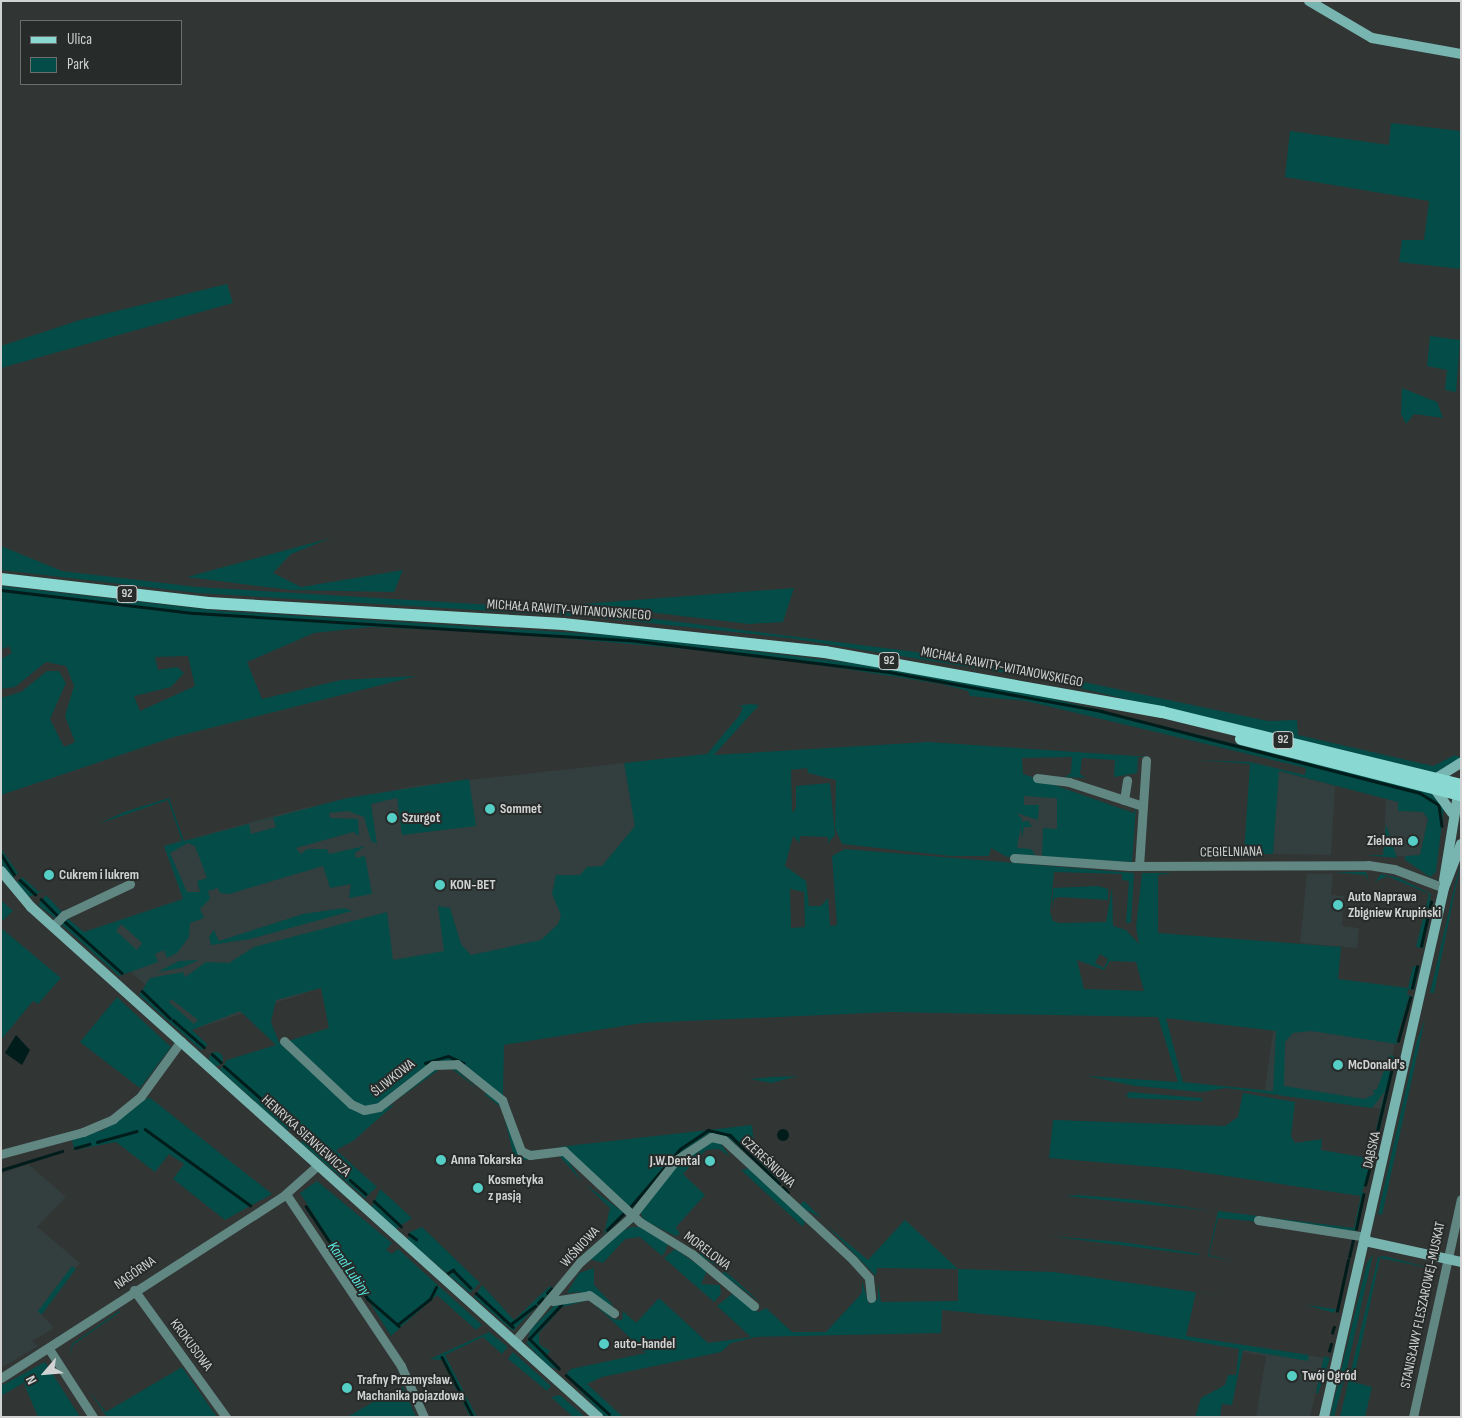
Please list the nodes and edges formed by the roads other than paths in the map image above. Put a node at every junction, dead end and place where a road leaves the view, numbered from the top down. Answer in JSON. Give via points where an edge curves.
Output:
{"nodes":[{"id":1,"x":1309,"y":1,"type":"edge"},
{"id":2,"x":1461,"y":54,"type":"edge"},
{"id":3,"x":1,"y":579,"type":"edge"},
{"id":4,"x":1146,"y":760,"type":"dead end"},
{"id":5,"x":1461,"y":763,"type":"edge"},
{"id":6,"x":1037,"y":778,"type":"dead end"},
{"id":7,"x":1128,"y":780,"type":"dead end"},
{"id":8,"x":1435,"y":783,"type":"junction"},
{"id":9,"x":1460,"y":788,"type":"edge"},
{"id":10,"x":1124,"y":800,"type":"junction"},
{"id":11,"x":1143,"y":806,"type":"junction"},
{"id":12,"x":1452,"y":813,"type":"junction"},
{"id":13,"x":1461,"y":836,"type":"edge"},
{"id":14,"x":1461,"y":844,"type":"edge"},
{"id":15,"x":1014,"y":858,"type":"dead end"},
{"id":16,"x":1455,"y":858,"type":"junction"},
{"id":17,"x":1139,"y":866,"type":"junction"},
{"id":18,"x":1,"y":871,"type":"edge"},
{"id":19,"x":130,"y":884,"type":"dead end"},
{"id":20,"x":1444,"y":888,"type":"junction"},
{"id":21,"x":53,"y":926,"type":"junction"},
{"id":22,"x":284,"y":1041,"type":"dead end"},
{"id":23,"x":181,"y":1042,"type":"junction"},
{"id":24,"x":564,"y":1151,"type":"joint"},
{"id":25,"x":1,"y":1154,"type":"edge"},
{"id":26,"x":318,"y":1165,"type":"junction"},
{"id":27,"x":286,"y":1194,"type":"junction"},
{"id":28,"x":1461,"y":1199,"type":"edge"},
{"id":29,"x":632,"y":1215,"type":"junction"},
{"id":30,"x":1258,"y":1220,"type":"dead end"},
{"id":31,"x":640,"y":1222,"type":"junction"},
{"id":32,"x":622,"y":1225,"type":"junction"},
{"id":33,"x":1365,"y":1239,"type":"junction"},
{"id":34,"x":1447,"y":1259,"type":"junction"},
{"id":35,"x":1461,"y":1262,"type":"edge"},
{"id":36,"x":134,"y":1290,"type":"junction"},
{"id":37,"x":871,"y":1298,"type":"dead end"},
{"id":38,"x":551,"y":1302,"type":"junction"},
{"id":39,"x":754,"y":1306,"type":"dead end"},
{"id":40,"x":614,"y":1313,"type":"dead end"},
{"id":41,"x":514,"y":1342,"type":"junction"},
{"id":42,"x":49,"y":1349,"type":"junction"},
{"id":43,"x":1,"y":1378,"type":"edge"},
{"id":44,"x":93,"y":1417,"type":"edge"},
{"id":45,"x":226,"y":1417,"type":"edge"},
{"id":46,"x":424,"y":1417,"type":"edge"},
{"id":47,"x":598,"y":1417,"type":"edge"},
{"id":48,"x":1324,"y":1417,"type":"edge"},
{"id":49,"x":1413,"y":1417,"type":"edge"}],
"edges":[{"from":1,"to":2,"type":"street","via":[[1372,38]]},
{"from":3,"to":8,"type":"main road","name":"MICHAŁA RAWITY-WITANOWSKIEGO","number":"92","via":[[218,603],[538,622],[740,641],[964,674],[1130,707]]},
{"from":4,"to":11,"type":"street"},
{"from":5,"to":8,"type":"street"},
{"from":6,"to":10,"type":"street","via":[[1069,782]]},
{"from":7,"to":10,"type":"street"},
{"from":8,"to":9,"type":"main road","name":"MICHAŁA RAWITY-WITANOWSKIEGO","number":"92"},
{"from":8,"to":12,"type":"street"},
{"from":9,"to":12,"type":"street","name":"DĄBSKA"},
{"from":10,"to":11,"type":"street"},
{"from":11,"to":17,"type":"street"},
{"from":12,"to":20,"type":"street","name":"DĄBSKA"},
{"from":13,"to":16,"type":"street","name":"DĄBSKA"},
{"from":14,"to":16,"type":"street","name":"DĄBSKA"},
{"from":15,"to":17,"type":"street","name":"CEGIELNIANA"},
{"from":16,"to":20,"type":"street","name":"DĄBSKA"},
{"from":17,"to":20,"type":"street","name":"CEGIELNIANA","via":[[1368,865],[1394,869]]},
{"from":18,"to":21,"type":"street","name":"HENRYKA SIENKIEWICZA"},
{"from":19,"to":21,"type":"street","via":[[64,914]]},
{"from":20,"to":33,"type":"street","name":"DĄBSKA"},
{"from":21,"to":23,"type":"street","name":"HENRYKA SIENKIEWICZA"},
{"from":22,"to":24,"type":"street","name":"ŚLIWKOWA","via":[[355,1108],[372,1110],[429,1067],[453,1063],[499,1096],[524,1153]]},
{"from":23,"to":25,"type":"street","via":[[141,1096],[113,1119],[84,1132]]},
{"from":23,"to":26,"type":"street","name":"HENRYKA SIENKIEWICZA"},
{"from":24,"to":29,"type":"street","name":"MORELOWA"},
{"from":26,"to":27,"type":"street","name":"NAGÓRNA"},
{"from":26,"to":41,"type":"street","name":"HENRYKA SIENKIEWICZA"},
{"from":27,"to":36,"type":"street","name":"NAGÓRNA"},
{"from":27,"to":46,"type":"street","via":[[401,1366]]},
{"from":28,"to":34,"type":"street","name":"STANISŁAWY FLESZAROWEJ-MUSKAT"},
{"from":29,"to":31,"type":"street","name":"MORELOWA"},
{"from":29,"to":32,"type":"street","name":"WIŚNIOWA"},
{"from":29,"to":37,"type":"street","name":"CZEREŚNIOWA","via":[[688,1149],[703,1139],[719,1138],[864,1271],[871,1283]]},
{"from":30,"to":33,"type":"street"},
{"from":31,"to":32,"type":"street"},
{"from":31,"to":39,"type":"street","name":"MORELOWA","via":[[692,1254]]},
{"from":32,"to":38,"type":"street","name":"WIŚNIOWA","via":[[580,1262]]},
{"from":33,"to":34,"type":"street"},
{"from":33,"to":48,"type":"street","name":"DĄBSKA"},
{"from":34,"to":35,"type":"street"},
{"from":34,"to":49,"type":"street","name":"STANISŁAWY FLESZAROWEJ-MUSKAT"},
{"from":36,"to":42,"type":"street","name":"NAGÓRNA"},
{"from":36,"to":45,"type":"street","name":"KROKUSOWA"},
{"from":38,"to":40,"type":"street","via":[[585,1294]]},
{"from":38,"to":41,"type":"street","name":"WIŚNIOWA"},
{"from":41,"to":47,"type":"street","name":"HENRYKA SIENKIEWICZA"},
{"from":42,"to":43,"type":"street","name":"NAGÓRNA"},
{"from":42,"to":44,"type":"street"}]}
